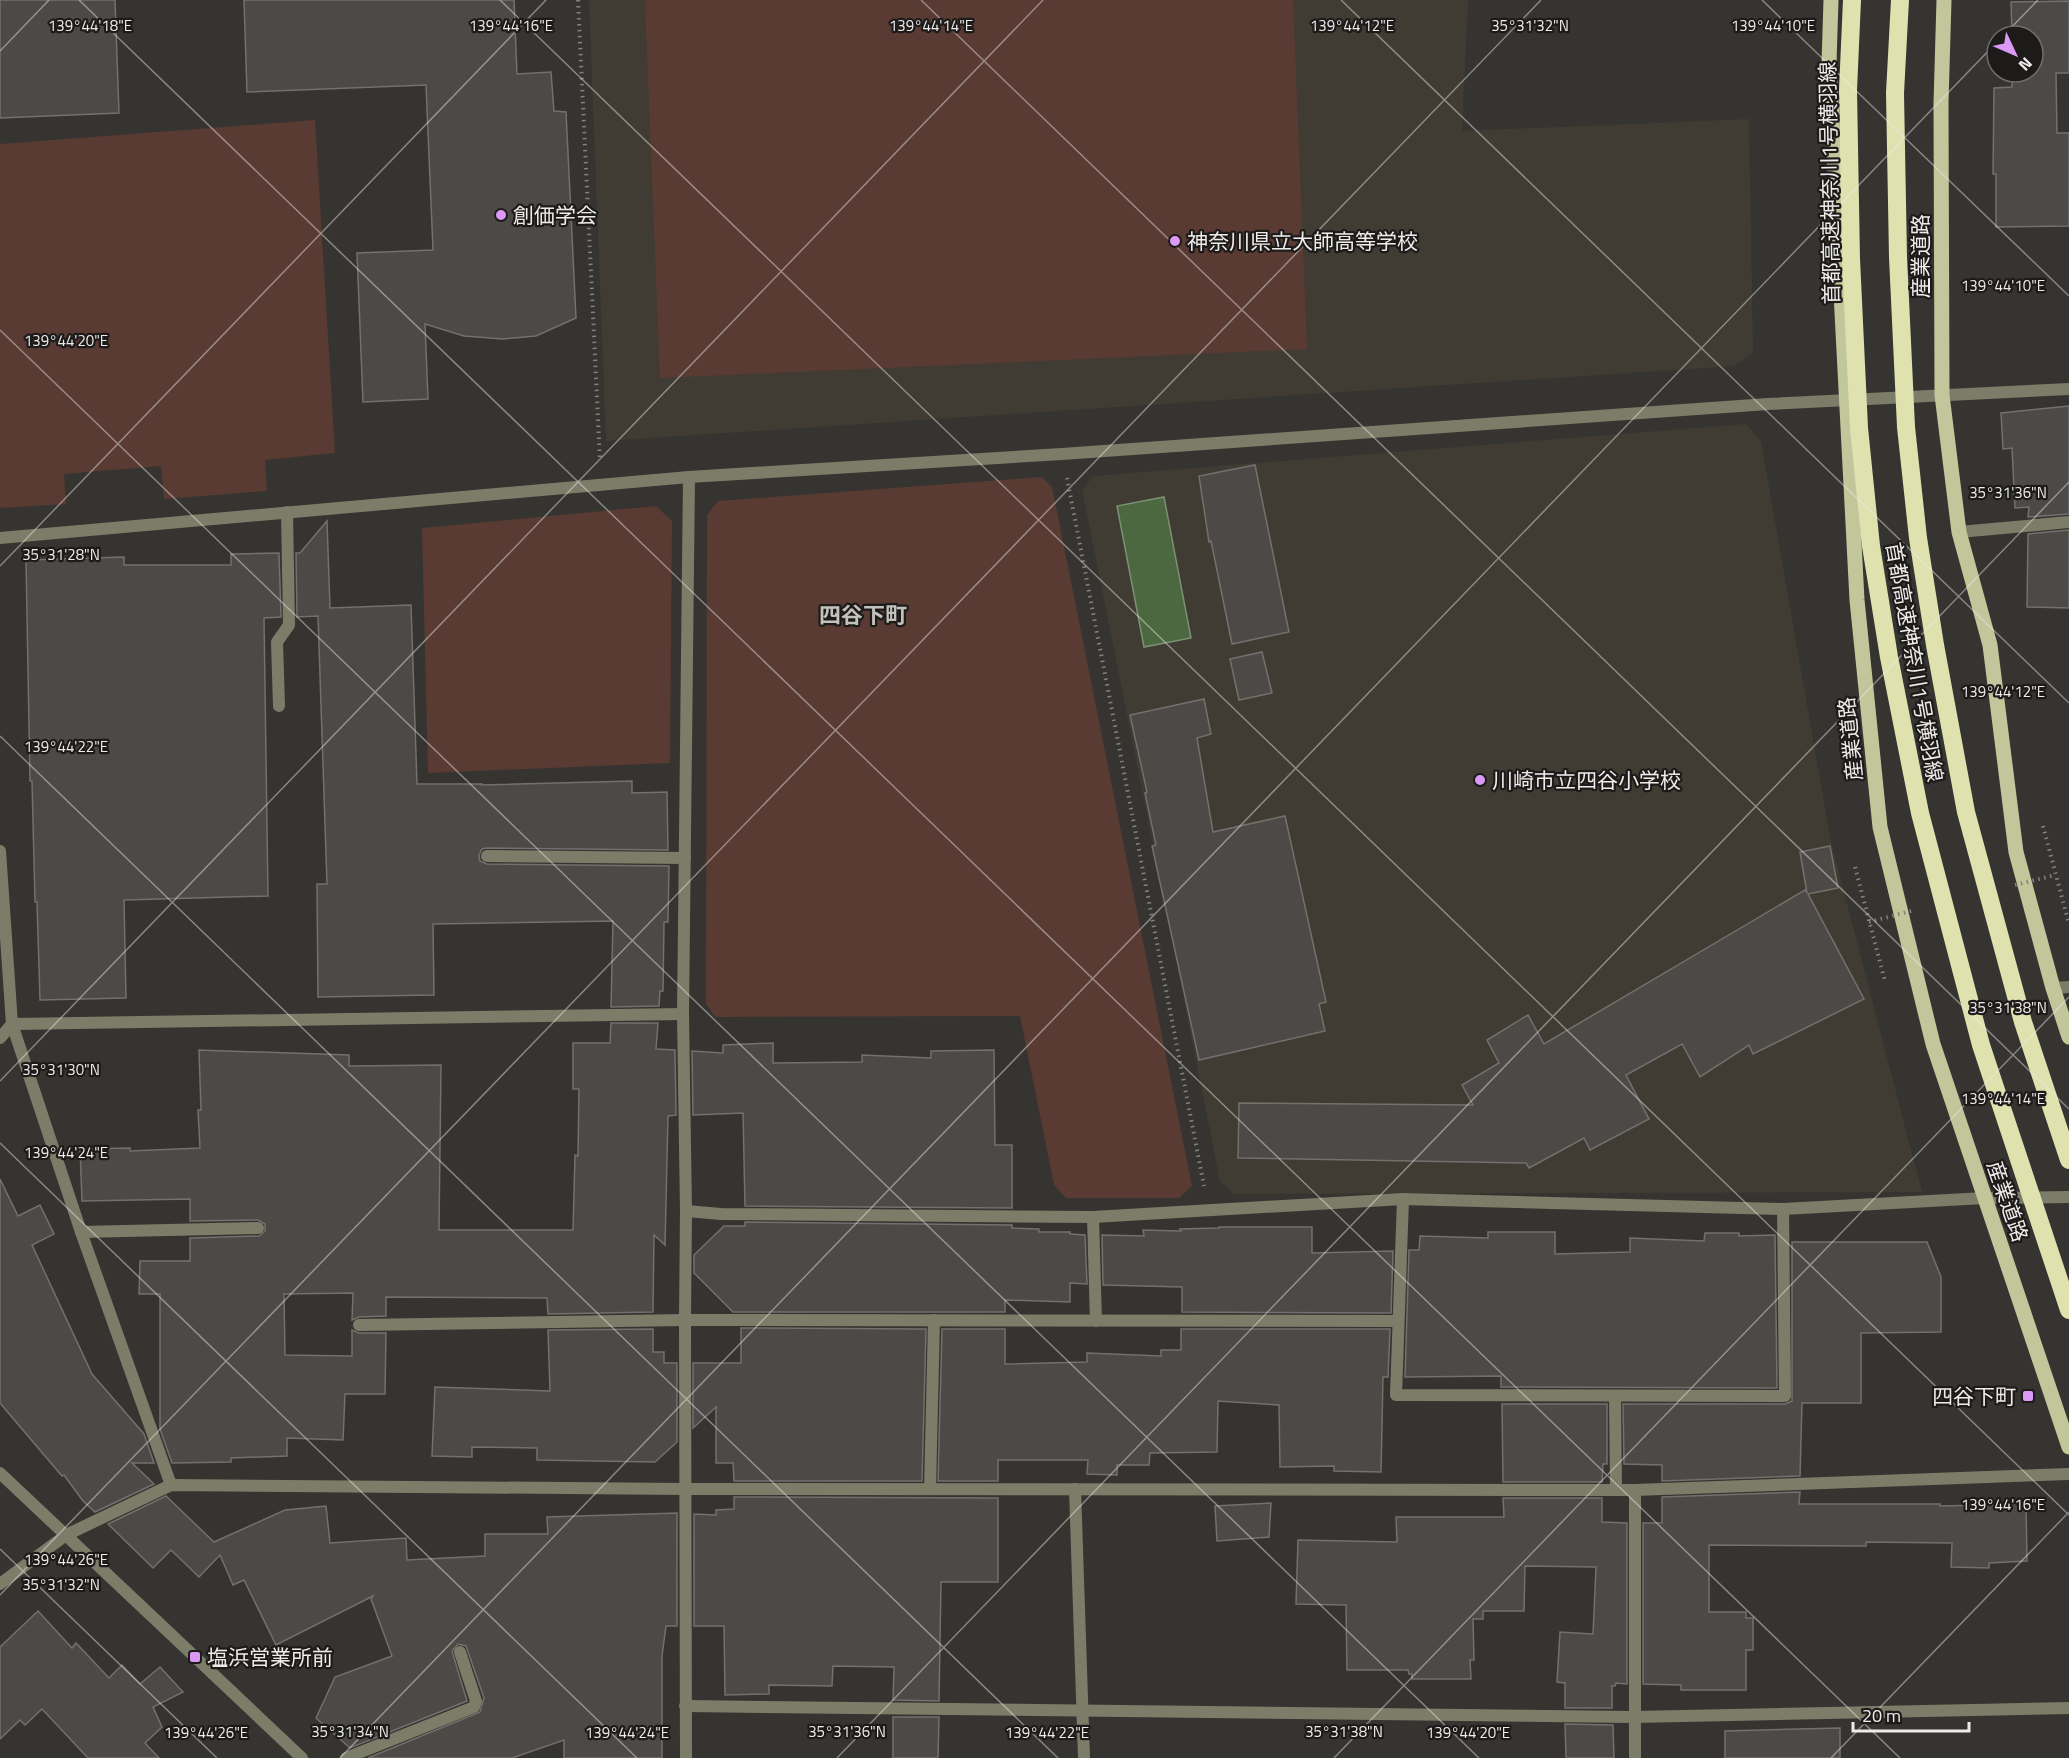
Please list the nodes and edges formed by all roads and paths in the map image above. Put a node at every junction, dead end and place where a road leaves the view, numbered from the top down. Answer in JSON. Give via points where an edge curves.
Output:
{"nodes":[{"id":1,"x":578,"y":0,"type":"edge"},
{"id":2,"x":1831,"y":0,"type":"edge"},
{"id":3,"x":1852,"y":0,"type":"edge"},
{"id":4,"x":1900,"y":0,"type":"edge"},
{"id":5,"x":1944,"y":0,"type":"edge"},
{"id":6,"x":2069,"y":388,"type":"edge"},
{"id":7,"x":1942,"y":395,"type":"junction"},
{"id":8,"x":1846,"y":399,"type":"junction"},
{"id":9,"x":1062,"y":453,"type":"junction"},
{"id":10,"x":689,"y":477,"type":"junction"},
{"id":11,"x":601,"y":484,"type":"junction"},
{"id":12,"x":286,"y":512,"type":"junction"},
{"id":13,"x":2069,"y":522,"type":"edge"},
{"id":14,"x":1959,"y":531,"type":"junction"},
{"id":15,"x":0,"y":538,"type":"edge"},
{"id":16,"x":279,"y":706,"type":"dead end"},
{"id":17,"x":2042,"y":821,"type":"dead end"},
{"id":18,"x":0,"y":851,"type":"edge"},
{"id":19,"x":487,"y":856,"type":"dead end"},
{"id":20,"x":685,"y":858,"type":"junction"},
{"id":21,"x":1855,"y":867,"type":"dead end"},
{"id":22,"x":2069,"y":924,"type":"edge"},
{"id":23,"x":1885,"y":981,"type":"dead end"},
{"id":24,"x":2069,"y":987,"type":"edge"},
{"id":25,"x":2053,"y":988,"type":"junction"},
{"id":26,"x":683,"y":1014,"type":"junction"},
{"id":27,"x":12,"y":1024,"type":"junction"},
{"id":28,"x":2069,"y":1037,"type":"edge"},
{"id":29,"x":0,"y":1038,"type":"edge"},
{"id":30,"x":2069,"y":1160,"type":"edge"},
{"id":31,"x":2069,"y":1197,"type":"edge"},
{"id":32,"x":1985,"y":1198,"type":"junction"},
{"id":33,"x":1403,"y":1199,"type":"junction"},
{"id":34,"x":1783,"y":1209,"type":"junction"},
{"id":35,"x":1209,"y":1210,"type":"junction"},
{"id":36,"x":686,"y":1211,"type":"junction"},
{"id":37,"x":1093,"y":1217,"type":"junction"},
{"id":38,"x":258,"y":1228,"type":"dead end"},
{"id":39,"x":81,"y":1232,"type":"junction"},
{"id":40,"x":2069,"y":1310,"type":"edge"},
{"id":41,"x":685,"y":1320,"type":"junction"},
{"id":42,"x":934,"y":1320,"type":"junction"},
{"id":43,"x":1096,"y":1321,"type":"junction"},
{"id":44,"x":1398,"y":1321,"type":"junction"},
{"id":45,"x":359,"y":1325,"type":"dead end"},
{"id":46,"x":1615,"y":1396,"type":"junction"},
{"id":47,"x":2069,"y":1447,"type":"edge"},
{"id":48,"x":0,"y":1473,"type":"edge"},
{"id":49,"x":2069,"y":1474,"type":"edge"},
{"id":50,"x":171,"y":1485,"type":"junction"},
{"id":51,"x":685,"y":1489,"type":"junction"},
{"id":52,"x":930,"y":1489,"type":"junction"},
{"id":53,"x":1075,"y":1489,"type":"junction"},
{"id":54,"x":1616,"y":1489,"type":"junction"},
{"id":55,"x":1635,"y":1490,"type":"junction"},
{"id":56,"x":66,"y":1535,"type":"junction"},
{"id":57,"x":0,"y":1584,"type":"edge"},
{"id":58,"x":460,"y":1652,"type":"dead end"},
{"id":59,"x":686,"y":1706,"type":"junction"},
{"id":60,"x":2069,"y":1708,"type":"edge"},
{"id":61,"x":1083,"y":1710,"type":"junction"},
{"id":62,"x":1634,"y":1717,"type":"junction"},
{"id":63,"x":302,"y":1758,"type":"edge"},
{"id":64,"x":346,"y":1758,"type":"edge"},
{"id":65,"x":686,"y":1758,"type":"edge"},
{"id":66,"x":1084,"y":1758,"type":"edge"},
{"id":67,"x":1635,"y":1758,"type":"edge"}],
"edges":[{"from":1,"to":11,"type":"path"},
{"from":2,"to":8,"type":"main road","name":"産業道路","via":[[1829,63]]},
{"from":3,"to":40,"type":"highway","name":"首都高速神奈川1号横羽線","bridge":true,"via":[[1848,90],[1851,259],[1859,428],[1870,546],[1920,813],[1981,1045]]},
{"from":4,"to":30,"type":"highway","name":"首都高速神奈川1号横羽線","bridge":true,"via":[[1895,93],[1898,257],[1906,427],[1918,538],[1966,812],[2024,1022]]},
{"from":5,"to":7,"type":"main road","name":"産業道路"},
{"from":6,"to":7,"type":"street"},
{"from":7,"to":8,"type":"street"},
{"from":7,"to":14,"type":"main road","name":"産業道路"},
{"from":8,"to":9,"type":"street"},
{"from":8,"to":32,"type":"main road","name":"産業道路","via":[[1857,600],[1880,827],[1933,1044]]},
{"from":9,"to":10,"type":"street"},
{"from":9,"to":35,"type":"path"},
{"from":10,"to":11,"type":"street"},
{"from":10,"to":20,"type":"street"},
{"from":11,"to":12,"type":"street"},
{"from":12,"to":15,"type":"street"},
{"from":12,"to":16,"type":"street","via":[[289,625],[277,642]]},
{"from":13,"to":14,"type":"street"},
{"from":14,"to":25,"type":"main road","name":"産業道路","via":[[1990,645],[2016,852]]},
{"from":17,"to":22,"type":"path"},
{"from":18,"to":27,"type":"street"},
{"from":19,"to":20,"type":"street"},
{"from":20,"to":26,"type":"street"},
{"from":21,"to":23,"type":"path"},
{"from":24,"to":25,"type":"street"},
{"from":25,"to":28,"type":"main road","name":"産業道路"},
{"from":26,"to":27,"type":"street"},
{"from":26,"to":36,"type":"street"},
{"from":27,"to":29,"type":"street"},
{"from":27,"to":39,"type":"street"},
{"from":31,"to":32,"type":"street"},
{"from":32,"to":34,"type":"street"},
{"from":32,"to":47,"type":"main road","name":"産業道路"},
{"from":33,"to":34,"type":"street"},
{"from":33,"to":35,"type":"street"},
{"from":33,"to":44,"type":"street"},
{"from":34,"to":46,"type":"street","via":[[1785,1396]]},
{"from":35,"to":37,"type":"street"},
{"from":36,"to":37,"type":"street"},
{"from":36,"to":41,"type":"street"},
{"from":37,"to":43,"type":"street"},
{"from":38,"to":39,"type":"street"},
{"from":39,"to":50,"type":"street"},
{"from":41,"to":42,"type":"street"},
{"from":41,"to":45,"type":"street"},
{"from":41,"to":51,"type":"street"},
{"from":42,"to":43,"type":"street"},
{"from":42,"to":52,"type":"street"},
{"from":43,"to":44,"type":"street"},
{"from":44,"to":46,"type":"street","via":[[1396,1395]]},
{"from":46,"to":54,"type":"street"},
{"from":48,"to":56,"type":"street"},
{"from":49,"to":55,"type":"street"},
{"from":50,"to":51,"type":"street"},
{"from":50,"to":56,"type":"street"},
{"from":51,"to":52,"type":"street"},
{"from":51,"to":59,"type":"street"},
{"from":52,"to":53,"type":"street"},
{"from":53,"to":54,"type":"street"},
{"from":53,"to":61,"type":"street"},
{"from":54,"to":55,"type":"street"},
{"from":55,"to":62,"type":"street"},
{"from":56,"to":57,"type":"street"},
{"from":56,"to":63,"type":"street"},
{"from":58,"to":64,"type":"street","via":[[476,1701],[474,1707]]},
{"from":59,"to":61,"type":"street"},
{"from":59,"to":65,"type":"street"},
{"from":60,"to":62,"type":"street"},
{"from":61,"to":62,"type":"street"},
{"from":61,"to":66,"type":"street"},
{"from":62,"to":67,"type":"street"}]}
